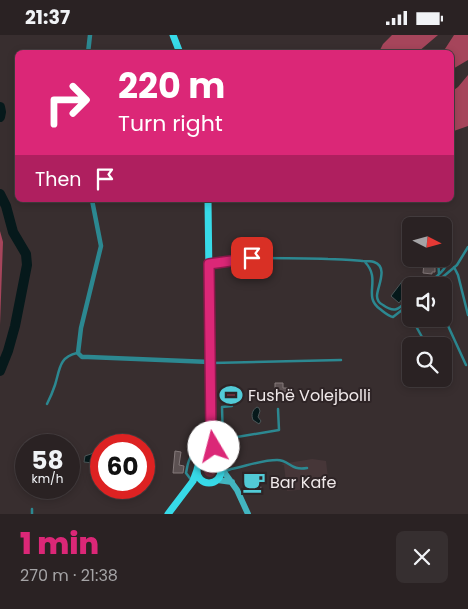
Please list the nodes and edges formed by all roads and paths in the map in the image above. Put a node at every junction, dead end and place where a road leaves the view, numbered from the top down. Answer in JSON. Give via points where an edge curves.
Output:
{"nodes":[{"id":1,"x":90,"y":35,"type":"edge"},
{"id":2,"x":173,"y":35,"type":"edge"},
{"id":3,"x":88,"y":50,"type":"edge"},
{"id":4,"x":179,"y":50,"type":"edge"},
{"id":5,"x":92,"y":202,"type":"edge"},
{"id":6,"x":208,"y":202,"type":"edge"},
{"id":7,"x":468,"y":247,"type":"edge"},
{"id":8,"x":364,"y":261,"type":"junction"},
{"id":9,"x":209,"y":264,"type":"junction"},
{"id":10,"x":439,"y":267,"type":"edge"},
{"id":11,"x":446,"y":267,"type":"edge"},
{"id":12,"x":454,"y":267,"type":"junction"},
{"id":13,"x":439,"y":274,"type":"junction"},
{"id":14,"x":435,"y":277,"type":"edge"},
{"id":15,"x":442,"y":277,"type":"edge"},
{"id":16,"x":402,"y":305,"type":"edge"},
{"id":17,"x":402,"y":310,"type":"edge"},
{"id":18,"x":468,"y":315,"type":"edge"},
{"id":19,"x":449,"y":327,"type":"edge"},
{"id":20,"x":78,"y":353,"type":"junction"},
{"id":21,"x":341,"y":360,"type":"dead end"},
{"id":22,"x":210,"y":362,"type":"junction"},
{"id":23,"x":466,"y":365,"type":"dead end"},
{"id":24,"x":47,"y":404,"type":"dead end"},
{"id":25,"x":232,"y":406,"type":"dead end"},
{"id":26,"x":278,"y":409,"type":"dead end"},
{"id":27,"x":211,"y":434,"type":"junction"},
{"id":28,"x":223,"y":443,"type":"junction"},
{"id":29,"x":214,"y":447,"type":"junction"},
{"id":30,"x":206,"y":452,"type":"junction"},
{"id":31,"x":201,"y":462,"type":"junction"},
{"id":32,"x":218,"y":464,"type":"junction"},
{"id":33,"x":307,"y":468,"type":"dead end"},
{"id":34,"x":197,"y":470,"type":"junction"},
{"id":35,"x":224,"y":472,"type":"junction"},
{"id":36,"x":217,"y":479,"type":"junction"},
{"id":37,"x":192,"y":481,"type":"junction"},
{"id":38,"x":202,"y":481,"type":"junction"},
{"id":39,"x":232,"y":482,"type":"junction"},
{"id":40,"x":182,"y":496,"type":"junction"},
{"id":41,"x":32,"y":509,"type":"dead end"},
{"id":42,"x":32,"y":514,"type":"edge"},
{"id":43,"x":168,"y":514,"type":"edge"},
{"id":44,"x":248,"y":514,"type":"edge"}],
"edges":[{"from":1,"to":3,"type":"street"},
{"from":2,"to":4,"type":"main road"},
{"from":5,"to":20,"type":"street","via":[[101,246]]},
{"from":6,"to":9,"type":"main road"},
{"from":7,"to":12,"type":"lane"},
{"from":8,"to":9,"type":"lane","via":[[252,258]]},
{"from":8,"to":16,"type":"lane","via":[[380,265],[382,277],[378,302],[390,310]]},
{"from":8,"to":17,"type":"lane","via":[[372,275],[375,306],[394,317]]},
{"from":9,"to":22,"type":"main road"},
{"from":10,"to":13,"type":"lane"},
{"from":11,"to":13,"type":"lane"},
{"from":12,"to":15,"type":"lane"},
{"from":12,"to":18,"type":"lane"},
{"from":13,"to":14,"type":"lane"},
{"from":19,"to":23,"type":"lane"},
{"from":20,"to":22,"type":"street","via":[[82,357]]},
{"from":20,"to":24,"type":"lane","via":[[71,354],[61,363]]},
{"from":21,"to":22,"type":"lane"},
{"from":22,"to":27,"type":"main road"},
{"from":25,"to":28,"type":"lane","via":[[222,407]]},
{"from":26,"to":28,"type":"lane","via":[[279,430],[237,437]]},
{"from":27,"to":29,"type":"main road"},
{"from":27,"to":30,"type":"main road"},
{"from":28,"to":29,"type":"lane"},
{"from":29,"to":32,"type":"main road"},
{"from":30,"to":31,"type":"main road"},
{"from":30,"to":37,"type":"lane","via":[[194,453],[189,458],[186,473]]},
{"from":31,"to":32,"type":"main road","via":[[209,459]]},
{"from":31,"to":34,"type":"main road"},
{"from":32,"to":35,"type":"main road"},
{"from":32,"to":36,"type":"main road","via":[[220,474]]},
{"from":33,"to":35,"type":"lane","via":[[294,468],[277,460]]},
{"from":34,"to":37,"type":"main road"},
{"from":34,"to":38,"type":"main road"},
{"from":35,"to":39,"type":"main road"},
{"from":36,"to":38,"type":"main road","via":[[211,483]]},
{"from":36,"to":39,"type":"main road"},
{"from":37,"to":40,"type":"main road"},
{"from":38,"to":40,"type":"main road"},
{"from":39,"to":44,"type":"main road"},
{"from":40,"to":43,"type":"main road"},
{"from":41,"to":42,"type":"lane"}]}
